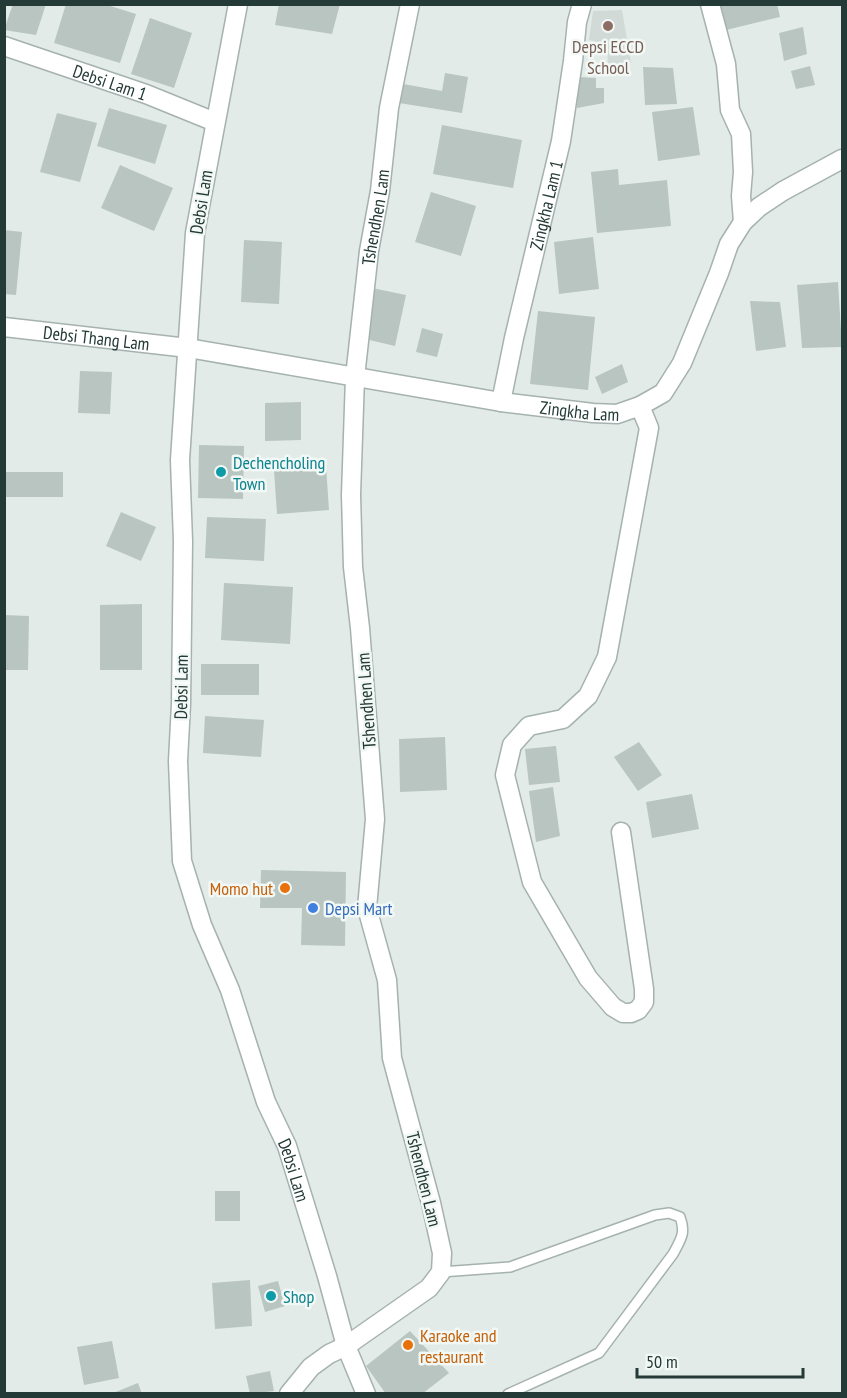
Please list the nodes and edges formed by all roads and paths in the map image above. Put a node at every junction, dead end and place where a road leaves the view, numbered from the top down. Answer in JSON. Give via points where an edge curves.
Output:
{"nodes":[{"id":1,"x":238,"y":4,"type":"edge"},
{"id":2,"x":410,"y":4,"type":"edge"},
{"id":3,"x":582,"y":4,"type":"edge"},
{"id":4,"x":710,"y":4,"type":"edge"},
{"id":5,"x":4,"y":46,"type":"edge"},
{"id":6,"x":215,"y":122,"type":"junction"},
{"id":7,"x":843,"y":159,"type":"edge"},
{"id":8,"x":742,"y":222,"type":"junction"},
{"id":9,"x":4,"y":327,"type":"edge"},
{"id":10,"x":188,"y":348,"type":"junction"},
{"id":11,"x":355,"y":377,"type":"junction"},
{"id":12,"x":501,"y":402,"type":"junction"},
{"id":13,"x":640,"y":406,"type":"junction"},
{"id":14,"x":621,"y":832,"type":"dead end"},
{"id":15,"x":441,"y":1272,"type":"junction"},
{"id":16,"x":346,"y":1346,"type":"junction"},
{"id":17,"x":289,"y":1394,"type":"edge"},
{"id":18,"x":366,"y":1394,"type":"edge"},
{"id":19,"x":508,"y":1394,"type":"edge"}],
"edges":[{"from":1,"to":6,"type":"street","name":"Debsi Lam"},
{"from":2,"to":11,"type":"street","name":"Tshendhen Lam","via":[[389,108]]},
{"from":3,"to":12,"type":"street","name":"Zingkha Lam 1","via":[[561,141]]},
{"from":4,"to":8,"type":"street","via":[[726,64],[730,110],[741,134]]},
{"from":5,"to":6,"type":"street","name":"Debsi Lam 1"},
{"from":6,"to":10,"type":"street","name":"Debsi Lam","via":[[195,233]]},
{"from":7,"to":8,"type":"street","name":"Zingkha Lam","via":[[783,191]]},
{"from":8,"to":13,"type":"street","name":"Zingkha Lam","via":[[729,244],[682,363],[663,393]]},
{"from":9,"to":10,"type":"street","name":"Debsi Thang Lam"},
{"from":10,"to":11,"type":"street","name":"Zingkha Lam"},
{"from":10,"to":16,"type":"street","name":"Debsi Lam","via":[[180,460],[183,541],[178,761],[182,861],[266,1102],[287,1146]]},
{"from":11,"to":12,"type":"street","name":"Zingkha Lam"},
{"from":11,"to":15,"type":"street","name":"Tshendhen Lam","via":[[353,567],[375,819],[367,908],[387,980],[392,1058],[431,1203],[442,1253]]},
{"from":12,"to":13,"type":"street","name":"Zingkha Lam","via":[[617,414]]},
{"from":13,"to":14,"type":"street","via":[[649,428],[607,657],[588,696],[563,719],[529,726],[512,745],[505,775],[532,882],[588,978],[612,1007],[631,1013],[644,1002],[644,989]]},
{"from":15,"to":16,"type":"street","via":[[429,1288]]},
{"from":15,"to":19,"type":"lane","via":[[510,1266],[655,1215],[669,1213],[680,1217],[684,1227],[673,1254],[599,1353]]},
{"from":16,"to":17,"type":"street","via":[[311,1367]]},
{"from":16,"to":18,"type":"street","name":"Debsi Lam"}]}
